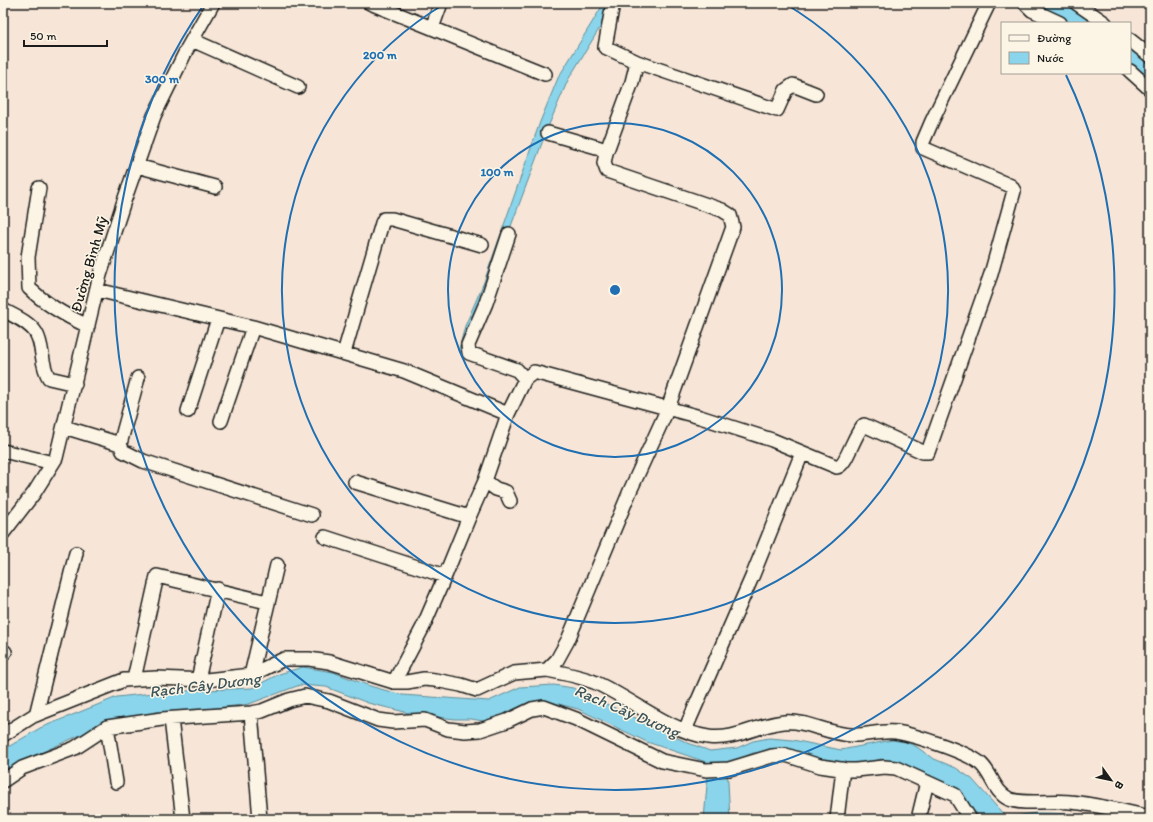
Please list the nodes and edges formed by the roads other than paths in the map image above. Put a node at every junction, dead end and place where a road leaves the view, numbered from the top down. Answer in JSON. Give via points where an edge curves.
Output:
{"nodes":[{"id":1,"x":213,"y":3,"type":"edge"},
{"id":2,"x":370,"y":3,"type":"edge"},
{"id":3,"x":441,"y":3,"type":"edge"},
{"id":4,"x":613,"y":3,"type":"edge"},
{"id":5,"x":989,"y":3,"type":"edge"},
{"id":6,"x":1025,"y":3,"type":"edge"},
{"id":7,"x":1076,"y":3,"type":"edge"},
{"id":8,"x":1058,"y":22,"type":"edge"},
{"id":9,"x":1104,"y":22,"type":"edge"},
{"id":10,"x":432,"y":28,"type":"junction"},
{"id":11,"x":192,"y":40,"type":"junction"},
{"id":12,"x":1131,"y":41,"type":"edge"},
{"id":13,"x":1150,"y":56,"type":"edge"},
{"id":14,"x":637,"y":62,"type":"junction"},
{"id":15,"x":1131,"y":72,"type":"edge"},
{"id":16,"x":545,"y":74,"type":"dead end"},
{"id":17,"x":298,"y":87,"type":"dead end"},
{"id":18,"x":1150,"y":89,"type":"edge"},
{"id":19,"x":816,"y":94,"type":"dead end"},
{"id":20,"x":548,"y":133,"type":"dead end"},
{"id":21,"x":606,"y":153,"type":"junction"},
{"id":22,"x":137,"y":166,"type":"junction"},
{"id":23,"x":215,"y":187,"type":"dead end"},
{"id":24,"x":39,"y":188,"type":"dead end"},
{"id":25,"x":509,"y":234,"type":"dead end"},
{"id":26,"x":482,"y":245,"type":"dead end"},
{"id":27,"x":97,"y":290,"type":"junction"},
{"id":28,"x":3,"y":310,"type":"edge"},
{"id":29,"x":218,"y":319,"type":"junction"},
{"id":30,"x":88,"y":326,"type":"junction"},
{"id":31,"x":253,"y":327,"type":"junction"},
{"id":32,"x":344,"y":353,"type":"junction"},
{"id":33,"x":138,"y":378,"type":"dead end"},
{"id":34,"x":525,"y":379,"type":"junction"},
{"id":35,"x":75,"y":384,"type":"junction"},
{"id":36,"x":668,"y":408,"type":"junction"},
{"id":37,"x":188,"y":411,"type":"dead end"},
{"id":38,"x":508,"y":414,"type":"junction"},
{"id":39,"x":221,"y":421,"type":"dead end"},
{"id":40,"x":64,"y":427,"type":"junction"},
{"id":41,"x":120,"y":444,"type":"junction"},
{"id":42,"x":3,"y":451,"type":"edge"},
{"id":43,"x":802,"y":454,"type":"junction"},
{"id":44,"x":53,"y":463,"type":"junction"},
{"id":45,"x":354,"y":482,"type":"dead end"},
{"id":46,"x":485,"y":482,"type":"junction"},
{"id":47,"x":510,"y":501,"type":"dead end"},
{"id":48,"x":312,"y":515,"type":"dead end"},
{"id":49,"x":469,"y":517,"type":"junction"},
{"id":50,"x":3,"y":532,"type":"edge"},
{"id":51,"x":324,"y":537,"type":"dead end"},
{"id":52,"x":76,"y":553,"type":"dead end"},
{"id":53,"x":277,"y":564,"type":"dead end"},
{"id":54,"x":445,"y":576,"type":"junction"},
{"id":55,"x":218,"y":589,"type":"junction"},
{"id":56,"x":267,"y":602,"type":"junction"},
{"id":57,"x":547,"y":670,"type":"junction"},
{"id":58,"x":252,"y":675,"type":"junction"},
{"id":59,"x":134,"y":679,"type":"junction"},
{"id":60,"x":198,"y":680,"type":"junction"},
{"id":61,"x":394,"y":682,"type":"junction"},
{"id":62,"x":251,"y":713,"type":"junction"},
{"id":63,"x":36,"y":715,"type":"junction"},
{"id":64,"x":171,"y":719,"type":"junction"},
{"id":65,"x":107,"y":727,"type":"junction"},
{"id":66,"x":685,"y":730,"type":"junction"},
{"id":67,"x":3,"y":735,"type":"edge"},
{"id":68,"x":842,"y":769,"type":"junction"},
{"id":69,"x":3,"y":781,"type":"edge"},
{"id":70,"x":116,"y":782,"type":"dead end"},
{"id":71,"x":927,"y":782,"type":"junction"},
{"id":72,"x":1150,"y":817,"type":"edge"},
{"id":73,"x":183,"y":819,"type":"edge"},
{"id":74,"x":260,"y":819,"type":"edge"},
{"id":75,"x":838,"y":819,"type":"edge"},
{"id":76,"x":918,"y":819,"type":"edge"},
{"id":77,"x":970,"y":819,"type":"edge"}],
"edges":[{"from":1,"to":11,"type":"street","name":"Đường Bình Mỹ"},
{"from":2,"to":10,"type":"street"},
{"from":3,"to":10,"type":"street"},
{"from":4,"to":14,"type":"street","via":[[605,47]]},
{"from":5,"to":43,"type":"street","via":[[932,121],[923,148],[1011,186],[1014,191],[991,274],[930,449],[926,453],[923,452],[864,425],[857,433],[841,466]]},
{"from":6,"to":8,"type":"street","via":[[1032,10]]},
{"from":7,"to":9,"type":"street"},
{"from":10,"to":16,"type":"street"},
{"from":11,"to":17,"type":"street"},
{"from":11,"to":22,"type":"street","name":"Đường Bình Mỹ","via":[[154,116]]},
{"from":12,"to":13,"type":"street"},
{"from":14,"to":19,"type":"street","via":[[777,110],[786,90],[793,85]]},
{"from":14,"to":21,"type":"street"},
{"from":15,"to":18,"type":"street"},
{"from":20,"to":21,"type":"street","via":[[600,148]]},
{"from":21,"to":36,"type":"street","via":[[604,163],[607,171],[722,210],[730,215],[733,227]]},
{"from":22,"to":23,"type":"street"},
{"from":22,"to":27,"type":"street","name":"Đường Bình Mỹ"},
{"from":24,"to":30,"type":"street","via":[[28,257],[28,288],[66,316]]},
{"from":25,"to":34,"type":"street","via":[[486,303],[468,345],[469,353],[517,370]]},
{"from":26,"to":32,"type":"street","via":[[392,219],[384,219]]},
{"from":27,"to":29,"type":"street"},
{"from":27,"to":30,"type":"street","name":"Đường Bình Mỹ"},
{"from":28,"to":35,"type":"street","via":[[28,324],[37,334],[44,370],[50,378]]},
{"from":29,"to":31,"type":"street"},
{"from":29,"to":37,"type":"street"},
{"from":30,"to":35,"type":"street","name":"Đường Bình Mỹ"},
{"from":31,"to":32,"type":"street"},
{"from":31,"to":39,"type":"street"},
{"from":32,"to":38,"type":"street","via":[[404,371]]},
{"from":33,"to":41,"type":"street"},
{"from":34,"to":36,"type":"street","via":[[534,372]]},
{"from":34,"to":38,"type":"street"},
{"from":35,"to":40,"type":"street","name":"Đường Bình Mỹ"},
{"from":36,"to":43,"type":"street","via":[[772,440]]},
{"from":36,"to":57,"type":"street","via":[[630,491],[568,640],[557,660]]},
{"from":38,"to":46,"type":"street"},
{"from":40,"to":41,"type":"street"},
{"from":40,"to":44,"type":"street","name":"Đường Bình Mỹ"},
{"from":41,"to":48,"type":"street","via":[[123,451],[144,461]]},
{"from":42,"to":44,"type":"street"},
{"from":43,"to":66,"type":"street"},
{"from":44,"to":50,"type":"street","name":"Đường Bình Mỹ","via":[[34,493]]},
{"from":45,"to":49,"type":"street"},
{"from":46,"to":47,"type":"street","via":[[506,492]]},
{"from":46,"to":49,"type":"street"},
{"from":49,"to":54,"type":"street"},
{"from":51,"to":54,"type":"street"},
{"from":52,"to":63,"type":"street"},
{"from":53,"to":56,"type":"street"},
{"from":54,"to":61,"type":"street"},
{"from":55,"to":56,"type":"street"},
{"from":55,"to":59,"type":"street","via":[[157,576]]},
{"from":55,"to":60,"type":"street"},
{"from":56,"to":58,"type":"street"},
{"from":57,"to":61,"type":"street","via":[[514,673],[477,690],[430,680]]},
{"from":57,"to":66,"type":"street","via":[[595,683]]},
{"from":58,"to":60,"type":"street"},
{"from":58,"to":61,"type":"street","via":[[284,659],[309,659],[329,662]]},
{"from":59,"to":60,"type":"street"},
{"from":59,"to":63,"type":"street","via":[[124,680]]},
{"from":62,"to":64,"type":"street"},
{"from":62,"to":68,"type":"street","via":[[305,696],[329,701],[378,720],[426,720],[448,729],[465,731],[480,730],[507,721],[532,708],[544,707],[576,719],[662,761],[706,770],[730,769],[772,756],[786,755],[820,766]]},
{"from":62,"to":74,"type":"street"},
{"from":63,"to":67,"type":"street"},
{"from":64,"to":65,"type":"street"},
{"from":64,"to":73,"type":"street"},
{"from":65,"to":69,"type":"street","via":[[75,748],[22,768]]},
{"from":65,"to":70,"type":"street"},
{"from":66,"to":72,"type":"street","via":[[708,737],[729,737],[784,722],[800,723],[852,736],[885,731],[918,737],[975,759],[987,772],[995,787],[1009,799],[1070,802]]},
{"from":68,"to":71,"type":"street","via":[[884,766],[896,768]]},
{"from":68,"to":75,"type":"street"},
{"from":71,"to":76,"type":"street"},
{"from":71,"to":77,"type":"street","via":[[955,795]]}]}
